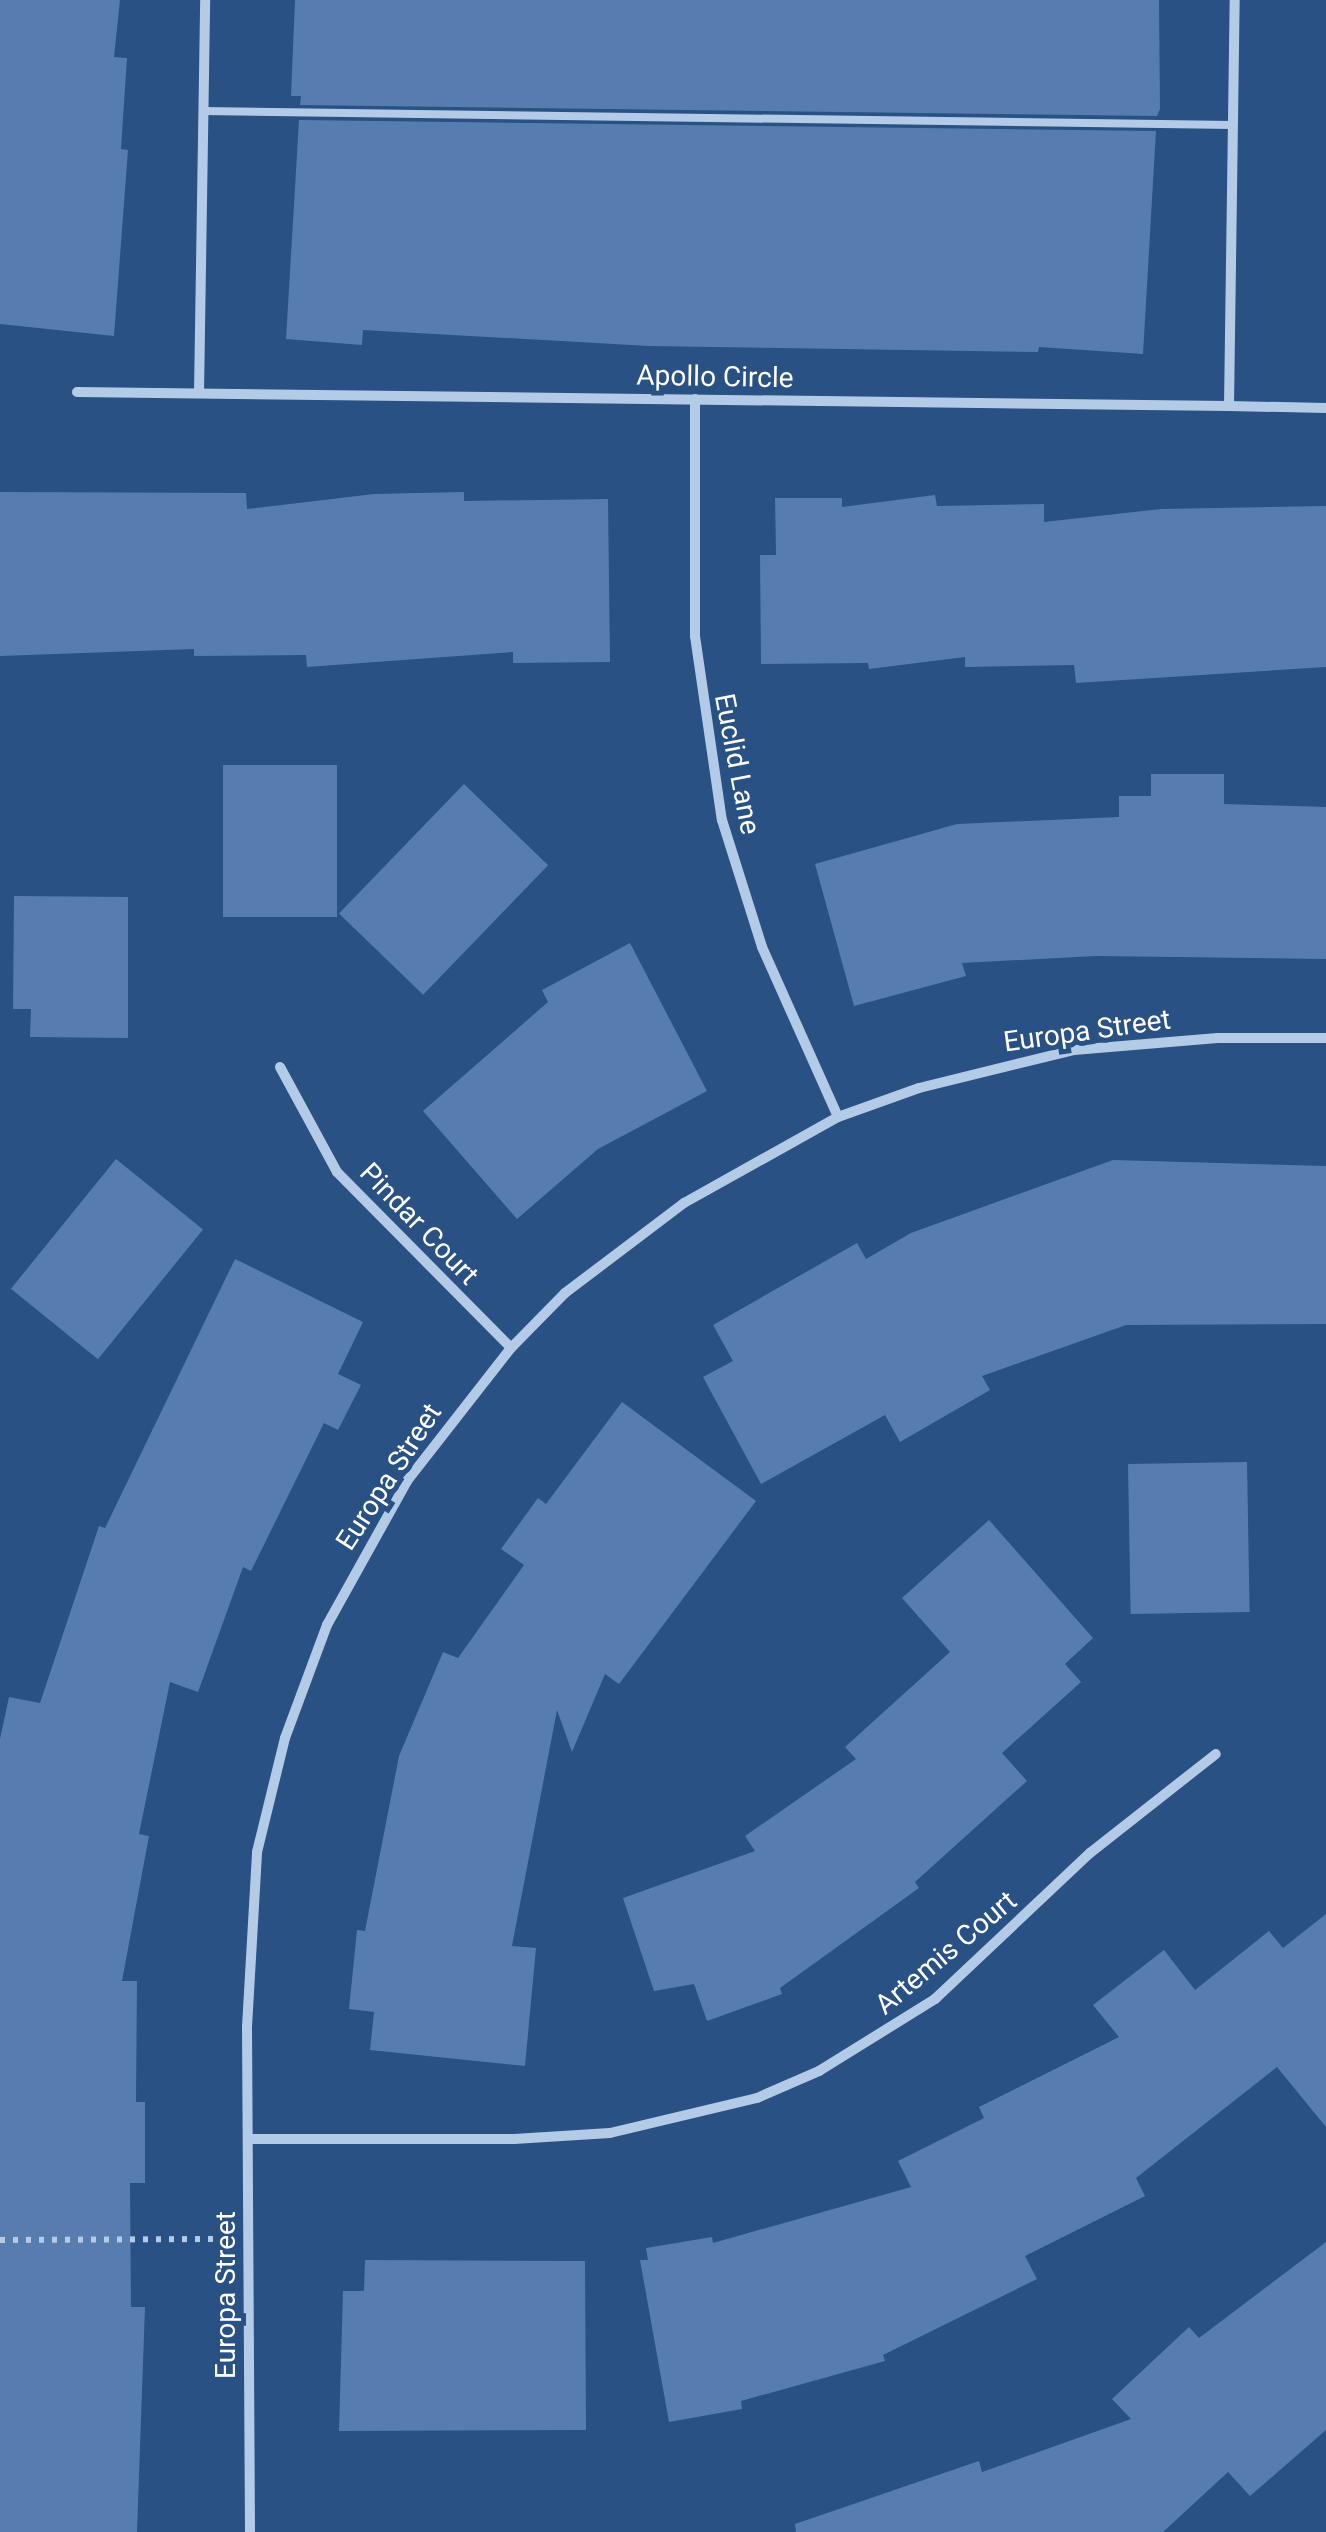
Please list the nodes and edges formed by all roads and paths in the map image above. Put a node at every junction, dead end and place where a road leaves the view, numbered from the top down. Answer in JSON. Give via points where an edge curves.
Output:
{"nodes":[{"id":1,"x":205,"y":0,"type":"edge"},
{"id":2,"x":1235,"y":0,"type":"edge"},
{"id":3,"x":204,"y":111,"type":"junction"},
{"id":4,"x":1233,"y":124,"type":"junction"},
{"id":5,"x":77,"y":392,"type":"dead end"},
{"id":6,"x":200,"y":393,"type":"junction"},
{"id":7,"x":696,"y":400,"type":"junction"},
{"id":8,"x":1229,"y":406,"type":"junction"},
{"id":9,"x":1326,"y":408,"type":"edge"},
{"id":10,"x":1326,"y":1038,"type":"edge"},
{"id":11,"x":280,"y":1067,"type":"dead end"},
{"id":12,"x":838,"y":1116,"type":"junction"},
{"id":13,"x":511,"y":1348,"type":"junction"},
{"id":14,"x":1216,"y":1754,"type":"dead end"},
{"id":15,"x":248,"y":2139,"type":"junction"},
{"id":16,"x":249,"y":2239,"type":"junction"},
{"id":17,"x":0,"y":2240,"type":"edge"},
{"id":18,"x":250,"y":2532,"type":"edge"}],
"edges":[{"from":1,"to":3,"type":"street"},
{"from":2,"to":4,"type":"street"},
{"from":3,"to":4,"type":"lane"},
{"from":3,"to":6,"type":"street"},
{"from":4,"to":8,"type":"street"},
{"from":5,"to":6,"type":"street","name":"Apollo Circle"},
{"from":6,"to":7,"type":"street","name":"Apollo Circle"},
{"from":7,"to":8,"type":"street","name":"Apollo Circle"},
{"from":7,"to":12,"type":"street","name":"Euclid Lane","via":[[695,636],[715,786],[762,947]]},
{"from":8,"to":9,"type":"street","name":"Apollo Circle"},
{"from":10,"to":12,"type":"street","name":"Europa Street","via":[[1217,1038],[1074,1050],[951,1079]]},
{"from":11,"to":13,"type":"street","name":"Pindar Court","via":[[337,1172]]},
{"from":12,"to":13,"type":"street","name":"Europa Street","via":[[745,1166],[626,1244]]},
{"from":13,"to":15,"type":"street","name":"Europa Street","via":[[407,1481],[362,1554],[285,1738],[256,1852]]},
{"from":14,"to":15,"type":"street","name":"Artemis Court","via":[[1090,1853],[935,1999],[820,2071],[757,2098],[610,2132],[514,2140]]},
{"from":15,"to":16,"type":"street","name":"Europa Street"},
{"from":16,"to":17,"type":"path"},
{"from":16,"to":18,"type":"street","name":"Europa Street"}]}
